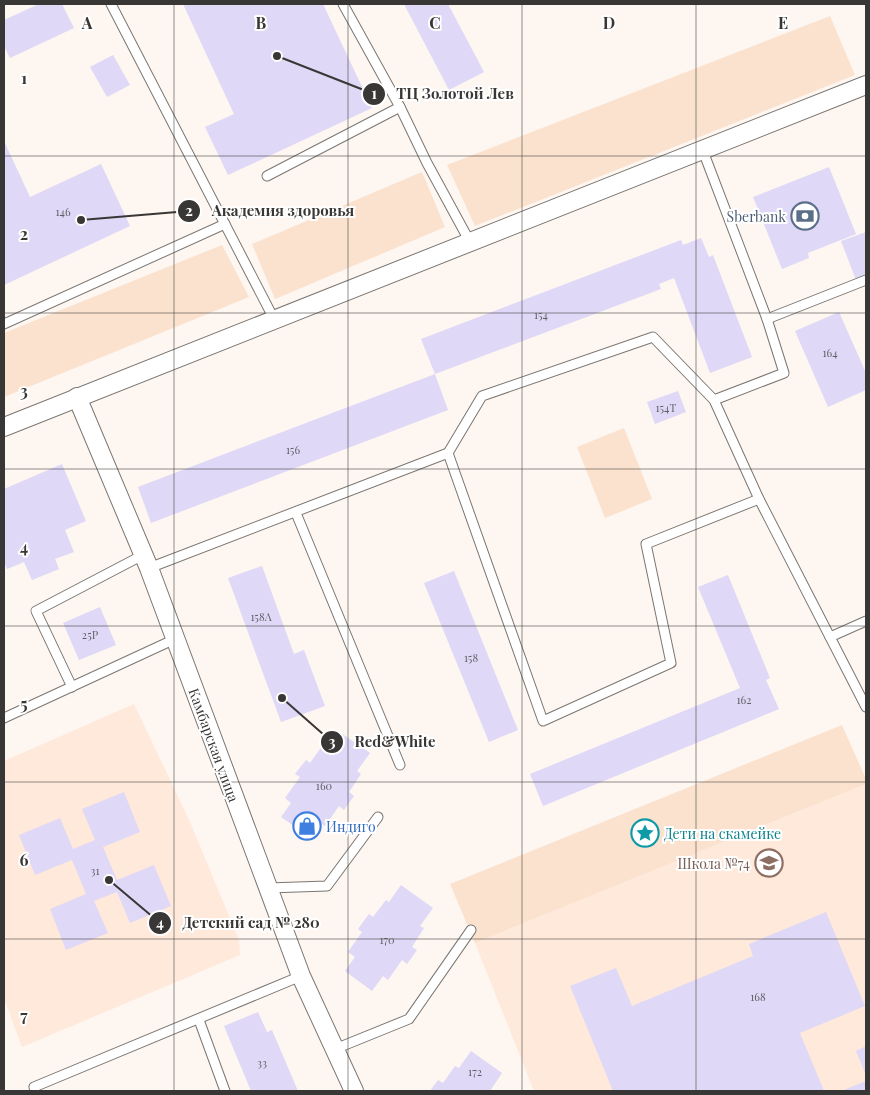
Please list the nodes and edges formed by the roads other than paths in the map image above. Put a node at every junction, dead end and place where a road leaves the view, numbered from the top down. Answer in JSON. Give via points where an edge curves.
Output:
{"nodes":[{"id":1,"x":111,"y":4,"type":"edge"},
{"id":2,"x":343,"y":4,"type":"edge"},
{"id":3,"x":866,"y":85,"type":"edge"},
{"id":4,"x":400,"y":106,"type":"junction"},
{"id":5,"x":703,"y":151,"type":"junction"},
{"id":6,"x":267,"y":176,"type":"dead end"},
{"id":7,"x":225,"y":224,"type":"junction"},
{"id":8,"x":470,"y":242,"type":"junction"},
{"id":9,"x":866,"y":280,"type":"edge"},
{"id":10,"x":274,"y":319,"type":"junction"},
{"id":11,"x":767,"y":319,"type":"junction"},
{"id":12,"x":4,"y":324,"type":"edge"},
{"id":13,"x":77,"y":397,"type":"junction"},
{"id":14,"x":714,"y":400,"type":"junction"},
{"id":15,"x":5,"y":423,"type":"edge"},
{"id":16,"x":448,"y":453,"type":"junction"},
{"id":17,"x":759,"y":499,"type":"junction"},
{"id":18,"x":296,"y":513,"type":"junction"},
{"id":19,"x":146,"y":561,"type":"junction"},
{"id":20,"x":866,"y":621,"type":"edge"},
{"id":21,"x":830,"y":637,"type":"junction"},
{"id":22,"x":175,"y":639,"type":"junction"},
{"id":23,"x":72,"y":687,"type":"junction"},
{"id":24,"x":866,"y":707,"type":"edge"},
{"id":25,"x":4,"y":718,"type":"edge"},
{"id":26,"x":400,"y":765,"type":"dead end"},
{"id":27,"x":378,"y":816,"type":"dead end"},
{"id":28,"x":267,"y":888,"type":"junction"},
{"id":29,"x":471,"y":930,"type":"dead end"},
{"id":30,"x":301,"y":976,"type":"junction"},
{"id":31,"x":199,"y":1020,"type":"junction"},
{"id":32,"x":335,"y":1049,"type":"junction"},
{"id":33,"x":35,"y":1091,"type":"edge"},
{"id":34,"x":225,"y":1091,"type":"edge"},
{"id":35,"x":354,"y":1091,"type":"edge"}],
"edges":[{"from":1,"to":7,"type":"lane"},
{"from":2,"to":4,"type":"lane"},
{"from":3,"to":5,"type":"street"},
{"from":4,"to":6,"type":"lane"},
{"from":4,"to":8,"type":"lane","via":[[426,163]]},
{"from":5,"to":8,"type":"street"},
{"from":5,"to":11,"type":"lane"},
{"from":7,"to":10,"type":"lane"},
{"from":7,"to":12,"type":"lane"},
{"from":8,"to":10,"type":"street"},
{"from":9,"to":11,"type":"lane"},
{"from":10,"to":13,"type":"street"},
{"from":11,"to":14,"type":"lane","via":[[784,373]]},
{"from":13,"to":15,"type":"street"},
{"from":13,"to":19,"type":"street","name":"Камбарская улица"},
{"from":14,"to":16,"type":"lane","via":[[653,337],[482,396]]},
{"from":14,"to":17,"type":"lane"},
{"from":16,"to":17,"type":"lane","via":[[543,721],[671,663],[646,544]]},
{"from":16,"to":18,"type":"lane"},
{"from":17,"to":21,"type":"lane"},
{"from":18,"to":19,"type":"lane"},
{"from":18,"to":26,"type":"lane"},
{"from":19,"to":22,"type":"street","name":"Камбарская улица"},
{"from":19,"to":23,"type":"lane","via":[[36,611]]},
{"from":20,"to":21,"type":"lane"},
{"from":21,"to":24,"type":"lane"},
{"from":22,"to":23,"type":"lane"},
{"from":22,"to":28,"type":"street","name":"Камбарская улица"},
{"from":23,"to":25,"type":"lane"},
{"from":27,"to":28,"type":"lane","via":[[327,886]]},
{"from":28,"to":30,"type":"street","name":"Камбарская улица"},
{"from":29,"to":32,"type":"lane","via":[[409,1019]]},
{"from":30,"to":31,"type":"lane"},
{"from":30,"to":32,"type":"street","name":"Камбарская улица"},
{"from":31,"to":33,"type":"lane","via":[[34,1087]]},
{"from":31,"to":34,"type":"lane"},
{"from":32,"to":35,"type":"street","name":"Камбарская улица"}]}
